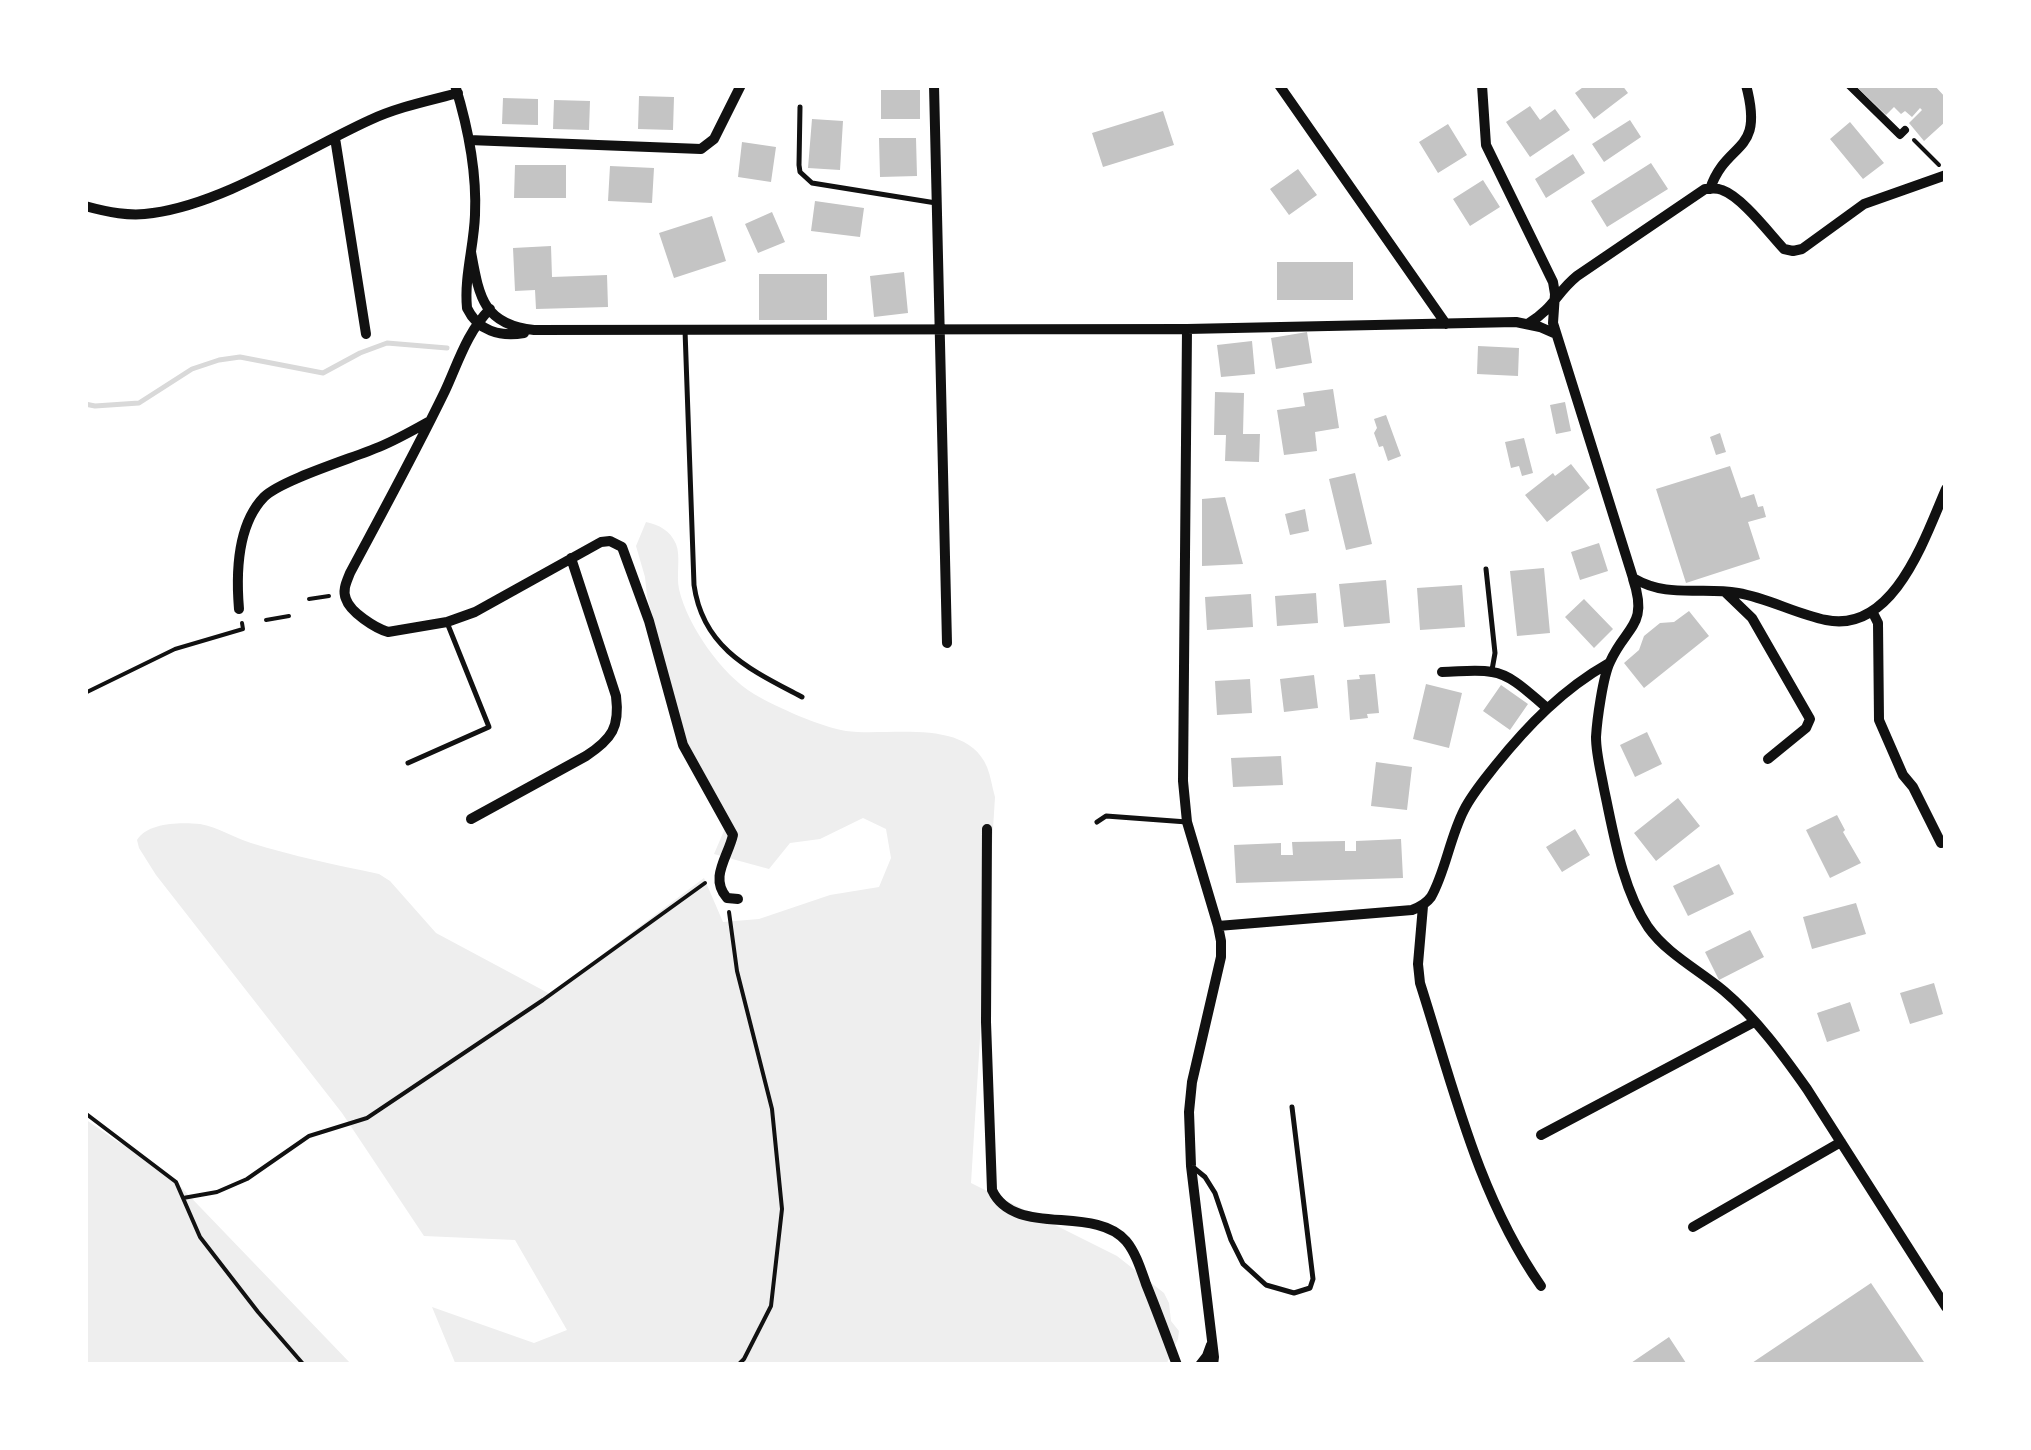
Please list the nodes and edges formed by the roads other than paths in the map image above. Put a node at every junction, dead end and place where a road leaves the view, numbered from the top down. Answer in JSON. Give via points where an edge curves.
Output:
{"nodes":[{"id":1,"x":741,"y":85,"type":"edge"},
{"id":2,"x":934,"y":85,"type":"edge"},
{"id":3,"x":1278,"y":85,"type":"edge"},
{"id":4,"x":1482,"y":85,"type":"edge"},
{"id":5,"x":1746,"y":85,"type":"edge"},
{"id":6,"x":1849,"y":85,"type":"edge"},
{"id":7,"x":457,"y":89,"type":"edge"},
{"id":8,"x":800,"y":108,"type":"dead end"},
{"id":9,"x":1905,"y":130,"type":"road end"},
{"id":10,"x":334,"y":138,"type":"junction"},
{"id":11,"x":470,"y":140,"type":"junction"},
{"id":12,"x":1946,"y":174,"type":"edge"},
{"id":13,"x":1710,"y":188,"type":"junction"},
{"id":14,"x":936,"y":203,"type":"junction"},
{"id":15,"x":85,"y":206,"type":"edge"},
{"id":16,"x":472,"y":252,"type":"junction"},
{"id":17,"x":1554,"y":303,"type":"junction"},
{"id":18,"x":490,"y":309,"type":"junction"},
{"id":19,"x":477,"y":323,"type":"junction"},
{"id":20,"x":1446,"y":324,"type":"junction"},
{"id":21,"x":1528,"y":324,"type":"junction"},
{"id":22,"x":1187,"y":328,"type":"junction"},
{"id":23,"x":534,"y":330,"type":"junction"},
{"id":24,"x":685,"y":330,"type":"junction"},
{"id":25,"x":938,"y":330,"type":"junction"},
{"id":26,"x":366,"y":334,"type":"dead end"},
{"id":27,"x":1556,"y":334,"type":"junction"},
{"id":28,"x":429,"y":422,"type":"junction"},
{"id":29,"x":1946,"y":490,"type":"edge"},
{"id":30,"x":570,"y":558,"type":"junction"},
{"id":31,"x":1486,"y":569,"type":"dead end"},
{"id":32,"x":1633,"y":578,"type":"junction"},
{"id":33,"x":1723,"y":590,"type":"junction"},
{"id":34,"x":239,"y":609,"type":"road end"},
{"id":35,"x":1872,"y":611,"type":"junction"},
{"id":36,"x":446,"y":622,"type":"junction"},
{"id":37,"x":947,"y":643,"type":"dead end"},
{"id":38,"x":1609,"y":663,"type":"junction"},
{"id":39,"x":1442,"y":672,"type":"dead end"},
{"id":40,"x":1492,"y":672,"type":"junction"},
{"id":41,"x":802,"y":698,"type":"dead end"},
{"id":42,"x":1547,"y":708,"type":"junction"},
{"id":43,"x":1768,"y":759,"type":"dead end"},
{"id":44,"x":408,"y":763,"type":"dead end"},
{"id":45,"x":471,"y":819,"type":"dead end"},
{"id":46,"x":1098,"y":822,"type":"dead end"},
{"id":47,"x":1187,"y":822,"type":"junction"},
{"id":48,"x":986,"y":829,"type":"dead end"},
{"id":49,"x":1941,"y":844,"type":"dead end"},
{"id":50,"x":732,"y":898,"type":"road end"},
{"id":51,"x":1423,"y":906,"type":"junction"},
{"id":52,"x":1218,"y":926,"type":"junction"},
{"id":53,"x":1754,"y":1022,"type":"junction"},
{"id":54,"x":1292,"y":1107,"type":"dead end"},
{"id":55,"x":1541,"y":1135,"type":"dead end"},
{"id":56,"x":1841,"y":1142,"type":"junction"},
{"id":57,"x":1191,"y":1166,"type":"junction"},
{"id":58,"x":1693,"y":1227,"type":"dead end"},
{"id":59,"x":1541,"y":1286,"type":"dead end"},
{"id":60,"x":1946,"y":1307,"type":"edge"},
{"id":61,"x":1211,"y":1344,"type":"junction"},
{"id":62,"x":1178,"y":1362,"type":"edge"},
{"id":63,"x":1200,"y":1365,"type":"edge"},
{"id":64,"x":1213,"y":1365,"type":"edge"}],
"edges":[{"from":1,"to":11,"type":"street","via":[[714,138],[701,149]]},
{"from":2,"to":14,"type":"street"},
{"from":3,"to":20,"type":"street"},
{"from":4,"to":17,"type":"street","via":[[1486,145],[1552,282]]},
{"from":5,"to":13,"type":"street","via":[[1750,136]]},
{"from":6,"to":9,"type":"street","via":[[1900,135]]},
{"from":7,"to":10,"type":"street"},
{"from":7,"to":11,"type":"street"},
{"from":8,"to":14,"type":"lane","via":[[800,172],[812,183]]},
{"from":10,"to":15,"type":"street","via":[[182,206],[152,214]]},
{"from":10,"to":26,"type":"street"},
{"from":11,"to":16,"type":"street"},
{"from":12,"to":13,"type":"street","via":[[1864,204],[1793,252],[1739,202]]},
{"from":13,"to":17,"type":"street","via":[[1577,276]]},
{"from":14,"to":25,"type":"street"},
{"from":16,"to":18,"type":"street"},
{"from":16,"to":19,"type":"street","via":[[466,304]]},
{"from":17,"to":21,"type":"street"},
{"from":17,"to":27,"type":"street"},
{"from":18,"to":19,"type":"street"},
{"from":18,"to":23,"type":"street","via":[[507,325]]},
{"from":19,"to":23,"type":"street","via":[[496,333]]},
{"from":19,"to":28,"type":"street"},
{"from":20,"to":21,"type":"street"},
{"from":20,"to":22,"type":"street"},
{"from":21,"to":27,"type":"street"},
{"from":22,"to":25,"type":"street"},
{"from":22,"to":47,"type":"street"},
{"from":23,"to":24,"type":"street"},
{"from":24,"to":25,"type":"street"},
{"from":24,"to":41,"type":"lane","via":[[697,606],[729,654]]},
{"from":25,"to":37,"type":"street"},
{"from":27,"to":32,"type":"street"},
{"from":28,"to":34,"type":"street","via":[[266,495],[240,552]]},
{"from":28,"to":36,"type":"street","via":[[344,594],[380,630]]},
{"from":29,"to":35,"type":"street","via":[[1906,574]]},
{"from":30,"to":36,"type":"street"},
{"from":30,"to":45,"type":"street","via":[[616,696],[616,726],[586,756]]},
{"from":30,"to":50,"type":"street","via":[[606,541],[624,550],[683,745],[733,834],[718,876]]},
{"from":31,"to":40,"type":"lane"},
{"from":32,"to":33,"type":"street","via":[[1665,591]]},
{"from":32,"to":38,"type":"street","via":[[1636,621]]},
{"from":33,"to":35,"type":"street","via":[[1826,620],[1860,619]]},
{"from":33,"to":43,"type":"street","via":[[1752,618],[1810,719]]},
{"from":35,"to":49,"type":"street","via":[[1878,624],[1879,720]]},
{"from":36,"to":44,"type":"lane","via":[[490,727]]},
{"from":38,"to":42,"type":"street"},
{"from":38,"to":53,"type":"street","via":[[1596,750],[1632,892],[1661,942]]},
{"from":39,"to":40,"type":"street"},
{"from":40,"to":42,"type":"street"},
{"from":42,"to":51,"type":"street","via":[[1466,806]]},
{"from":46,"to":47,"type":"lane","via":[[1113,816]]},
{"from":47,"to":52,"type":"street"},
{"from":48,"to":62,"type":"street","via":[[992,1190],[1008,1209],[1100,1224],[1125,1240]]},
{"from":51,"to":52,"type":"street"},
{"from":51,"to":59,"type":"street","via":[[1420,983],[1484,1182]]},
{"from":52,"to":57,"type":"street","via":[[1221,957],[1190,1098]]},
{"from":53,"to":55,"type":"street"},
{"from":53,"to":56,"type":"street"},
{"from":54,"to":57,"type":"lane","via":[[1310,1288],[1294,1293],[1266,1285],[1243,1264],[1215,1193]]},
{"from":56,"to":58,"type":"street"},
{"from":56,"to":60,"type":"street"},
{"from":57,"to":61,"type":"street"},
{"from":61,"to":63,"type":"street"},
{"from":61,"to":64,"type":"street"}]}
